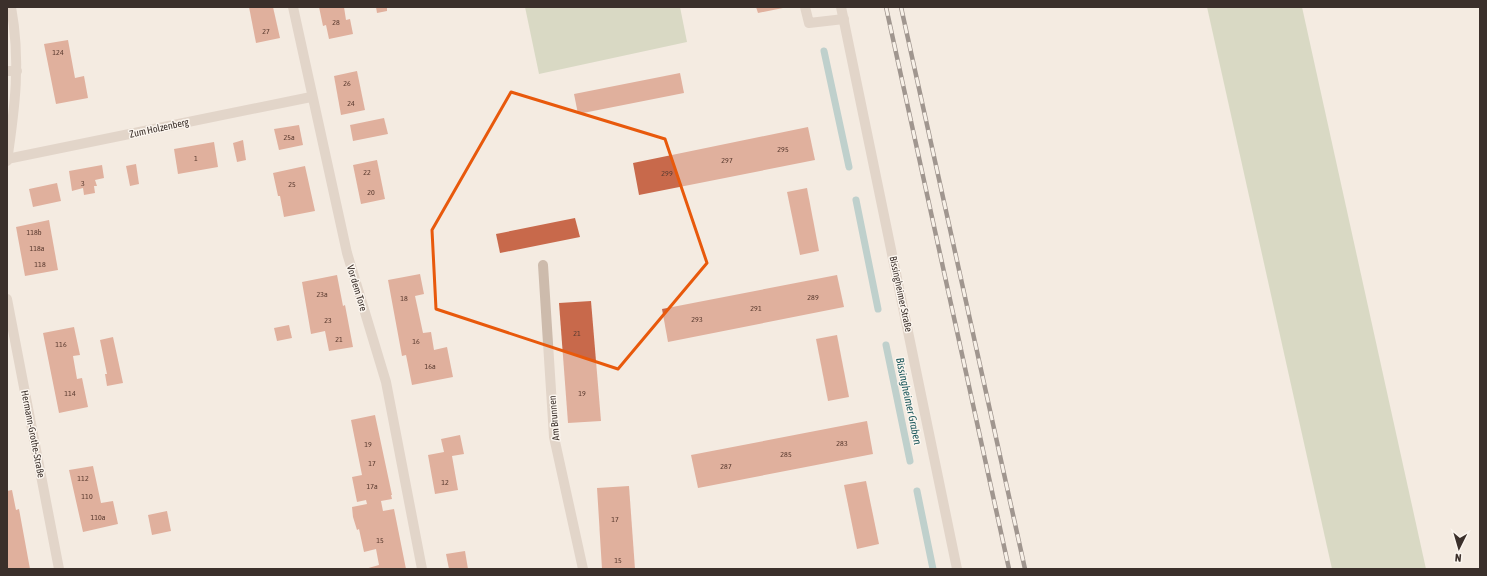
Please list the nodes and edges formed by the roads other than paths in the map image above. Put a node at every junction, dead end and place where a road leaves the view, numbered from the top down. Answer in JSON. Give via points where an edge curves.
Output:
{"nodes":[{"id":1,"x":11,"y":7,"type":"edge"},
{"id":2,"x":293,"y":7,"type":"edge"},
{"id":3,"x":805,"y":7,"type":"edge"},
{"id":4,"x":841,"y":7,"type":"edge"},
{"id":5,"x":844,"y":19,"type":"junction"},
{"id":6,"x":12,"y":71,"type":"edge"},
{"id":7,"x":312,"y":97,"type":"junction"},
{"id":8,"x":7,"y":160,"type":"edge"},
{"id":9,"x":542,"y":265,"type":"dead end"},
{"id":10,"x":7,"y":299,"type":"edge"},
{"id":11,"x":59,"y":569,"type":"edge"},
{"id":12,"x":422,"y":569,"type":"edge"},
{"id":13,"x":583,"y":569,"type":"edge"},
{"id":14,"x":957,"y":569,"type":"edge"}],
"edges":[{"from":1,"to":6,"type":"street","via":[[14,22]]},
{"from":2,"to":7,"type":"street","name":"Vor dem Tore"},
{"from":3,"to":5,"type":"street","via":[[809,23]]},
{"from":4,"to":5,"type":"street","name":"Bissingheimer Straße"},
{"from":5,"to":14,"type":"street","name":"Bissingheimer Straße"},
{"from":6,"to":8,"type":"street","via":[[14,114]]},
{"from":7,"to":8,"type":"street","name":"Zum Holzenberg"},
{"from":7,"to":12,"type":"street","name":"Vor dem Tore","via":[[347,253],[386,382]]},
{"from":9,"to":13,"type":"street","name":"Am Brunnen","via":[[554,437]]},
{"from":10,"to":11,"type":"street","name":"Hermann-Grothe-Straße"}]}
